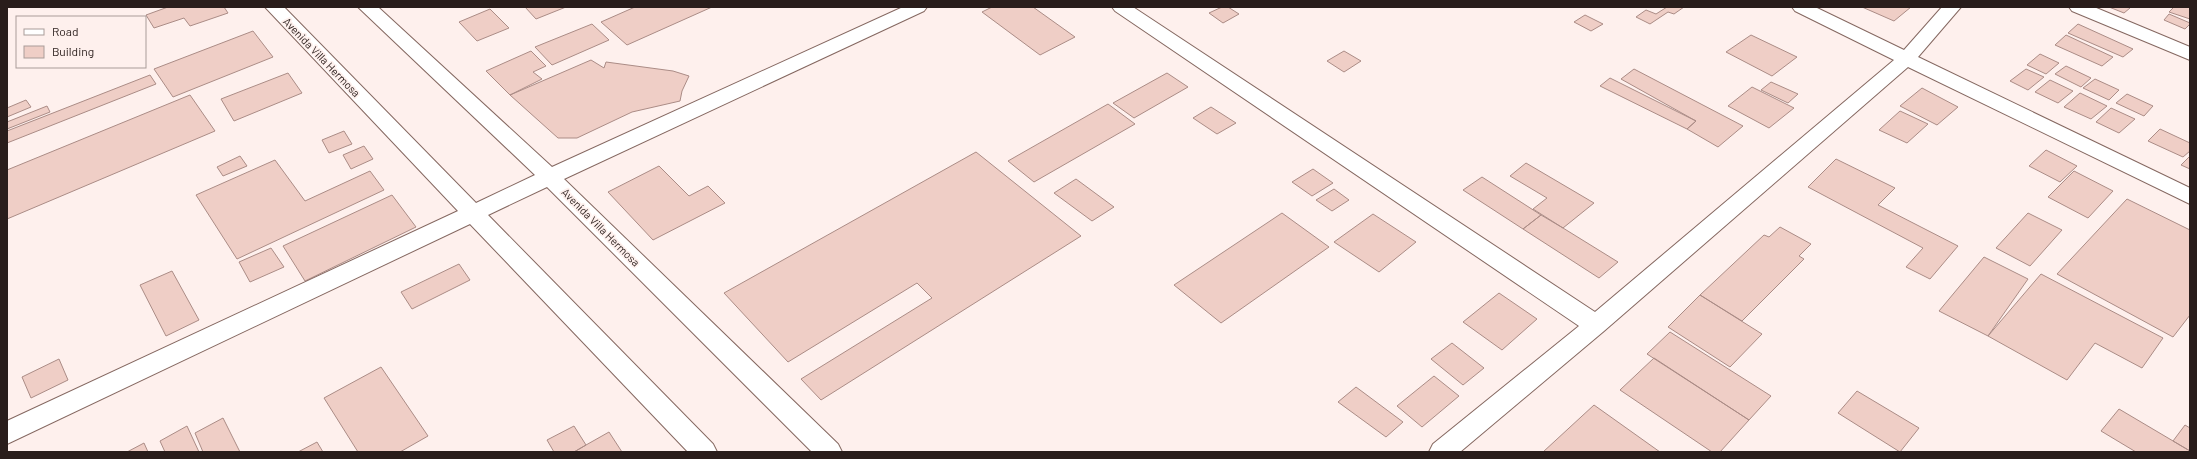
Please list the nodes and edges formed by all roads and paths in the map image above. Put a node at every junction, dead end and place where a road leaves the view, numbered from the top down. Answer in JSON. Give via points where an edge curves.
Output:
{"nodes":[{"id":1,"x":274,"y":7,"type":"edge"},
{"id":2,"x":367,"y":7,"type":"edge"},
{"id":3,"x":918,"y":7,"type":"edge"},
{"id":4,"x":1121,"y":7,"type":"edge"},
{"id":5,"x":1801,"y":7,"type":"edge"},
{"id":6,"x":1952,"y":7,"type":"edge"},
{"id":7,"x":2078,"y":7,"type":"edge"},
{"id":8,"x":2190,"y":54,"type":"edge"},
{"id":9,"x":1906,"y":58,"type":"junction"},
{"id":10,"x":550,"y":177,"type":"junction"},
{"id":11,"x":2190,"y":198,"type":"edge"},
{"id":12,"x":474,"y":214,"type":"junction"},
{"id":13,"x":1596,"y":325,"type":"junction"},
{"id":14,"x":7,"y":433,"type":"edge"},
{"id":15,"x":704,"y":452,"type":"edge"},
{"id":16,"x":829,"y":452,"type":"edge"},
{"id":17,"x":1442,"y":452,"type":"edge"}],
"edges":[{"from":1,"to":12,"type":"street","name":"Avenida Villa Hermosa"},
{"from":2,"to":10,"type":"street","name":"Avenida Villa Hermosa"},
{"from":3,"to":10,"type":"street"},
{"from":4,"to":13,"type":"street"},
{"from":5,"to":9,"type":"street"},
{"from":6,"to":9,"type":"street"},
{"from":7,"to":8,"type":"street"},
{"from":9,"to":11,"type":"street"},
{"from":9,"to":13,"type":"street"},
{"from":10,"to":12,"type":"street"},
{"from":10,"to":16,"type":"street","name":"Avenida Villa Hermosa"},
{"from":12,"to":14,"type":"street"},
{"from":12,"to":15,"type":"street","name":"Avenida Villa Hermosa"},
{"from":13,"to":17,"type":"street"}]}
